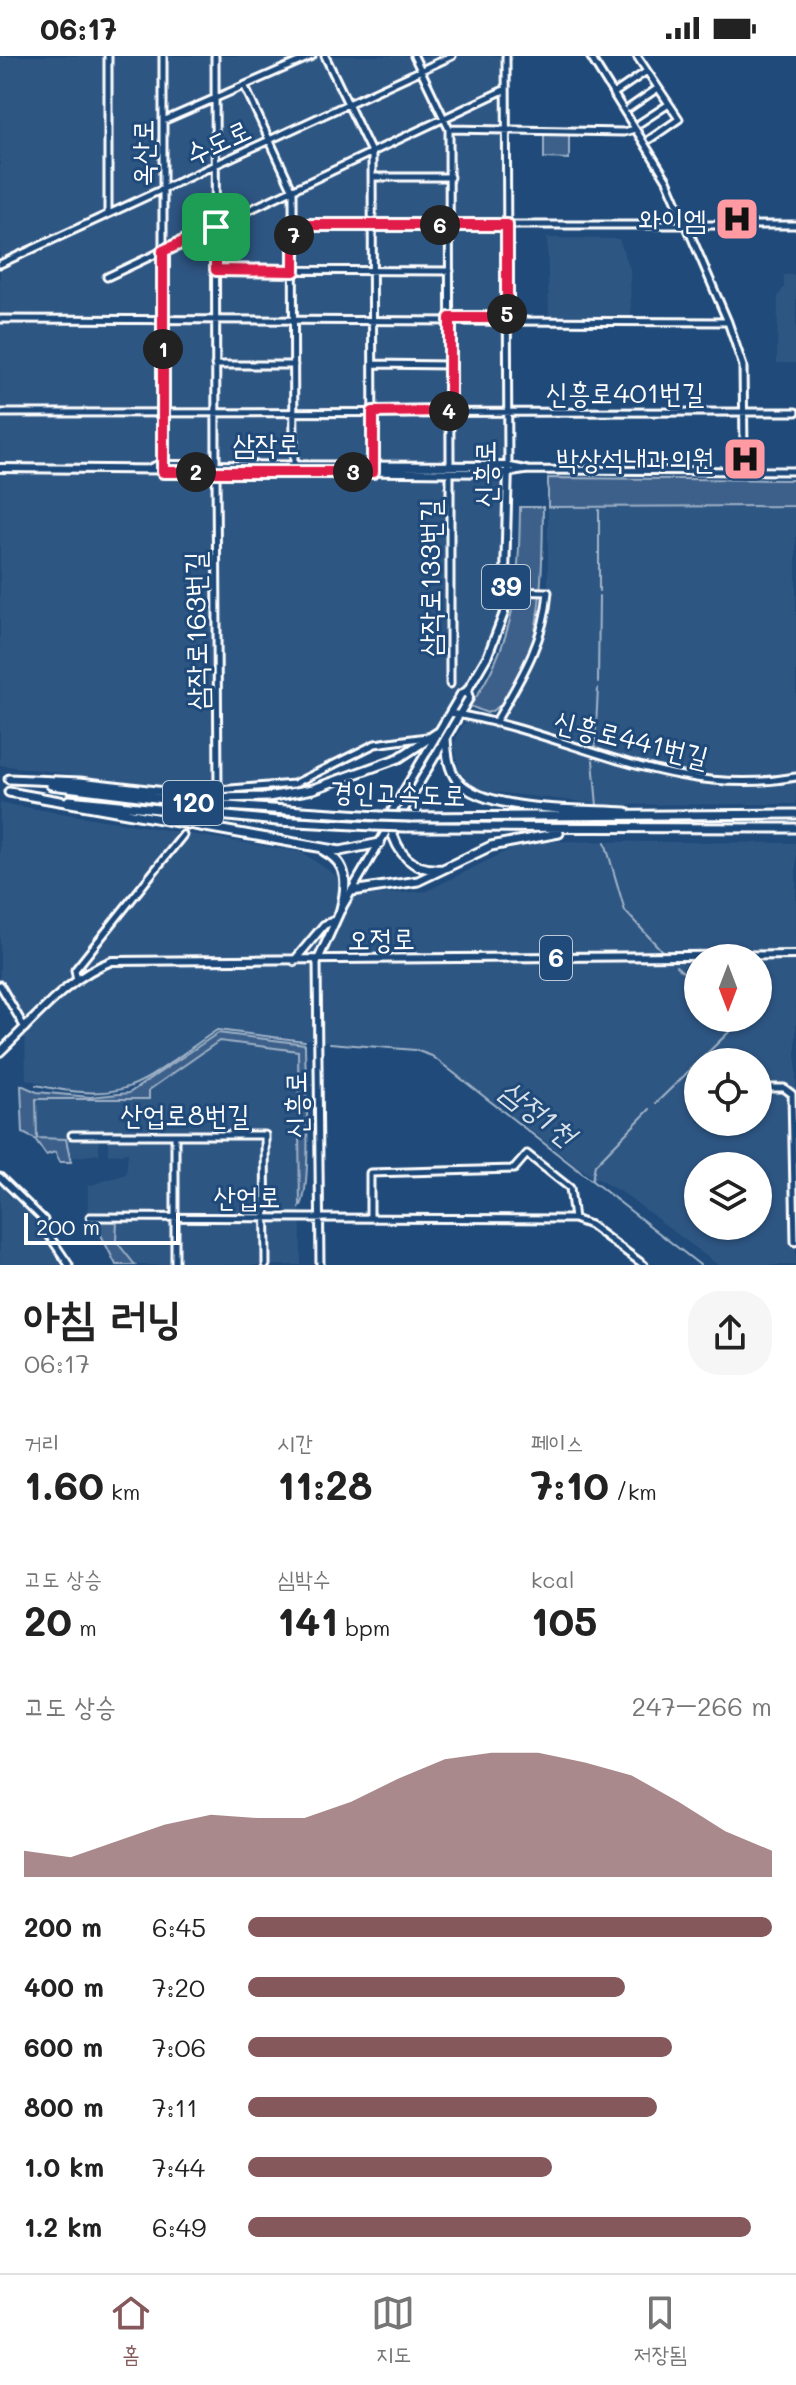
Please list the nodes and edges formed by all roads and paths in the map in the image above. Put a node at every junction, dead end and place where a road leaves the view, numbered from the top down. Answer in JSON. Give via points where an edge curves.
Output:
{"nodes":[{"id":1,"x":108,"y":56,"type":"edge"},
{"id":2,"x":163,"y":56,"type":"edge"},
{"id":3,"x":215,"y":56,"type":"edge"},
{"id":4,"x":312,"y":56,"type":"edge"},
{"id":5,"x":325,"y":56,"type":"edge"},
{"id":6,"x":414,"y":56,"type":"edge"},
{"id":7,"x":452,"y":56,"type":"edge"},
{"id":8,"x":506,"y":56,"type":"edge"},
{"id":9,"x":590,"y":56,"type":"edge"},
{"id":10,"x":637,"y":56,"type":"edge"},
{"id":11,"x":421,"y":70,"type":"junction"},
{"id":12,"x":647,"y":71,"type":"junction"},
{"id":13,"x":245,"y":87,"type":"junction"},
{"id":14,"x":658,"y":88,"type":"junction"},
{"id":15,"x":506,"y":89,"type":"junction"},
{"id":16,"x":613,"y":94,"type":"junction"},
{"id":17,"x":216,"y":101,"type":"junction"},
{"id":18,"x":348,"y":104,"type":"junction"},
{"id":19,"x":669,"y":104,"type":"junction"},
{"id":20,"x":629,"y":108,"type":"dead end"},
{"id":21,"x":445,"y":119,"type":"junction"},
{"id":22,"x":163,"y":121,"type":"junction"},
{"id":23,"x":638,"y":126,"type":"junction"},
{"id":24,"x":449,"y":129,"type":"junction"},
{"id":25,"x":507,"y":131,"type":"junction"},
{"id":26,"x":650,"y":139,"type":"dead end"},
{"id":27,"x":270,"y":140,"type":"junction"},
{"id":28,"x":372,"y":154,"type":"junction"},
{"id":29,"x":216,"y":164,"type":"junction"},
{"id":30,"x":372,"y":177,"type":"junction"},
{"id":31,"x":450,"y":177,"type":"junction"},
{"id":32,"x":164,"y":188,"type":"junction"},
{"id":33,"x":293,"y":191,"type":"junction"},
{"id":34,"x":108,"y":214,"type":"junction"},
{"id":35,"x":294,"y":225,"type":"junction"},
{"id":36,"x":372,"y":225,"type":"junction"},
{"id":37,"x":450,"y":225,"type":"junction"},
{"id":38,"x":507,"y":225,"type":"junction"},
{"id":39,"x":686,"y":225,"type":"junction"},
{"id":40,"x":796,"y":225,"type":"edge"},
{"id":41,"x":216,"y":227,"type":"junction"},
{"id":42,"x":163,"y":251,"type":"junction"},
{"id":43,"x":0,"y":264,"type":"edge"},
{"id":44,"x":216,"y":270,"type":"junction"},
{"id":45,"x":294,"y":271,"type":"junction"},
{"id":46,"x":372,"y":271,"type":"junction"},
{"id":47,"x":450,"y":271,"type":"junction"},
{"id":48,"x":107,"y":277,"type":"dead end"},
{"id":49,"x":373,"y":318,"type":"junction"},
{"id":50,"x":450,"y":318,"type":"junction"},
{"id":51,"x":507,"y":318,"type":"junction"},
{"id":52,"x":0,"y":319,"type":"edge"},
{"id":53,"x":163,"y":319,"type":"junction"},
{"id":54,"x":216,"y":319,"type":"junction"},
{"id":55,"x":294,"y":319,"type":"junction"},
{"id":56,"x":728,"y":322,"type":"junction"},
{"id":57,"x":373,"y":364,"type":"junction"},
{"id":58,"x":215,"y":365,"type":"junction"},
{"id":59,"x":294,"y":365,"type":"junction"},
{"id":60,"x":450,"y":365,"type":"junction"},
{"id":61,"x":450,"y":411,"type":"junction"},
{"id":62,"x":373,"y":412,"type":"junction"},
{"id":63,"x":796,"y":412,"type":"edge"},
{"id":64,"x":3,"y":413,"type":"edge"},
{"id":65,"x":163,"y":413,"type":"junction"},
{"id":66,"x":294,"y":413,"type":"junction"},
{"id":67,"x":508,"y":413,"type":"junction"},
{"id":68,"x":743,"y":413,"type":"junction"},
{"id":69,"x":214,"y":414,"type":"junction"},
{"id":70,"x":294,"y":466,"type":"junction"},
{"id":71,"x":0,"y":468,"type":"edge"},
{"id":72,"x":163,"y":469,"type":"junction"},
{"id":73,"x":216,"y":469,"type":"junction"},
{"id":74,"x":373,"y":469,"type":"junction"},
{"id":75,"x":450,"y":469,"type":"junction"},
{"id":76,"x":508,"y":470,"type":"junction"},
{"id":77,"x":749,"y":471,"type":"junction"},
{"id":78,"x":796,"y":471,"type":"edge"},
{"id":79,"x":506,"y":591,"type":"junction"},
{"id":80,"x":450,"y":684,"type":"dead end"},
{"id":81,"x":467,"y":691,"type":"junction"},
{"id":82,"x":450,"y":713,"type":"junction"},
{"id":83,"x":460,"y":714,"type":"junction"},
{"id":84,"x":495,"y":723,"type":"junction"},
{"id":85,"x":434,"y":735,"type":"junction"},
{"id":86,"x":446,"y":739,"type":"junction"},
{"id":87,"x":795,"y":777,"type":"edge"},
{"id":88,"x":4,"y":778,"type":"edge"},
{"id":89,"x":4,"y":791,"type":"edge"},
{"id":90,"x":796,"y":814,"type":"edge"},
{"id":91,"x":672,"y":815,"type":"junction"},
{"id":92,"x":392,"y":823,"type":"junction"},
{"id":93,"x":796,"y":828,"type":"edge"},
{"id":94,"x":593,"y":829,"type":"junction"},
{"id":95,"x":183,"y":835,"type":"tunnel mouth"},
{"id":96,"x":380,"y":843,"type":"junction"},
{"id":97,"x":319,"y":848,"type":"junction"},
{"id":98,"x":449,"y":869,"type":"junction"},
{"id":99,"x":352,"y":891,"type":"junction"},
{"id":100,"x":341,"y":909,"type":"junction"},
{"id":101,"x":336,"y":920,"type":"junction"},
{"id":102,"x":796,"y":955,"type":"edge"},
{"id":103,"x":294,"y":961,"type":"junction"},
{"id":104,"x":317,"y":962,"type":"junction"},
{"id":105,"x":77,"y":980,"type":"junction"},
{"id":106,"x":0,"y":985,"type":"edge"},
{"id":107,"x":25,"y":1028,"type":"junction"},
{"id":108,"x":0,"y":1052,"type":"edge"},
{"id":109,"x":772,"y":1088,"type":"edge"},
{"id":110,"x":72,"y":1135,"type":"dead end"},
{"id":111,"x":175,"y":1135,"type":"junction"},
{"id":112,"x":0,"y":1177,"type":"edge"},
{"id":113,"x":90,"y":1217,"type":"dead end"},
{"id":114,"x":175,"y":1217,"type":"junction"},
{"id":115,"x":266,"y":1217,"type":"junction"},
{"id":116,"x":319,"y":1217,"type":"junction"},
{"id":117,"x":370,"y":1217,"type":"junction"},
{"id":118,"x":574,"y":1219,"type":"junction"},
{"id":119,"x":795,"y":1242,"type":"edge"},
{"id":120,"x":69,"y":1265,"type":"edge"},
{"id":121,"x":175,"y":1265,"type":"edge"},
{"id":122,"x":266,"y":1265,"type":"edge"},
{"id":123,"x":320,"y":1265,"type":"edge"},
{"id":124,"x":644,"y":1265,"type":"edge"}],
"edges":[{"from":1,"to":34,"type":"street"},
{"from":2,"to":22,"type":"street","name":"옥산로"},
{"from":3,"to":17,"type":"street","name":"삼작로163번길"},
{"from":4,"to":13,"type":"street"},
{"from":5,"to":18,"type":"street"},
{"from":6,"to":11,"type":"street"},
{"from":7,"to":11,"type":"street","name":"수도로"},
{"from":8,"to":15,"type":"street","name":"신흥로"},
{"from":9,"to":16,"type":"street"},
{"from":10,"to":12,"type":"street"},
{"from":11,"to":18,"type":"street","name":"수도로"},
{"from":11,"to":21,"type":"street"},
{"from":12,"to":14,"type":"street"},
{"from":12,"to":16,"type":"street"},
{"from":13,"to":17,"type":"street"},
{"from":13,"to":27,"type":"street"},
{"from":14,"to":19,"type":"street"},
{"from":14,"to":20,"type":"street"},
{"from":15,"to":21,"type":"street"},
{"from":15,"to":25,"type":"street","name":"신흥로"},
{"from":16,"to":23,"type":"street"},
{"from":17,"to":22,"type":"street"},
{"from":17,"to":29,"type":"street","name":"삼작로163번길"},
{"from":18,"to":27,"type":"street","name":"수도로"},
{"from":18,"to":28,"type":"street"},
{"from":19,"to":23,"type":"street"},
{"from":19,"to":26,"type":"street","via":[[679,119]]},
{"from":21,"to":24,"type":"street"},
{"from":21,"to":28,"type":"street"},
{"from":22,"to":32,"type":"street","name":"옥산로"},
{"from":23,"to":25,"type":"street","via":[[624,132]]},
{"from":23,"to":39,"type":"street"},
{"from":24,"to":25,"type":"street"},
{"from":24,"to":31,"type":"street","name":"삼작로133번길"},
{"from":25,"to":38,"type":"street","name":"신흥로"},
{"from":27,"to":29,"type":"street","name":"수도로"},
{"from":27,"to":33,"type":"street"},
{"from":28,"to":30,"type":"street"},
{"from":28,"to":33,"type":"street"},
{"from":29,"to":32,"type":"street","name":"수도로"},
{"from":29,"to":41,"type":"street","name":"삼작로163번길"},
{"from":30,"to":31,"type":"street"},
{"from":30,"to":36,"type":"street"},
{"from":31,"to":37,"type":"street","name":"삼작로133번길"},
{"from":32,"to":34,"type":"street","name":"수도로"},
{"from":32,"to":42,"type":"street","name":"옥산로"},
{"from":33,"to":35,"type":"street"},
{"from":33,"to":41,"type":"street"},
{"from":34,"to":43,"type":"street","name":"수도로"},
{"from":35,"to":36,"type":"street"},
{"from":35,"to":45,"type":"street"},
{"from":36,"to":37,"type":"street"},
{"from":36,"to":46,"type":"street"},
{"from":37,"to":38,"type":"street"},
{"from":37,"to":47,"type":"street","name":"삼작로133번길"},
{"from":38,"to":39,"type":"street"},
{"from":38,"to":51,"type":"street","name":"신흥로"},
{"from":39,"to":40,"type":"street"},
{"from":39,"to":56,"type":"street"},
{"from":41,"to":42,"type":"street"},
{"from":41,"to":44,"type":"street","name":"삼작로163번길"},
{"from":42,"to":48,"type":"street"},
{"from":42,"to":53,"type":"street","name":"옥산로"},
{"from":44,"to":45,"type":"street"},
{"from":44,"to":54,"type":"street","name":"삼작로163번길"},
{"from":45,"to":46,"type":"street"},
{"from":45,"to":55,"type":"street"},
{"from":46,"to":47,"type":"street"},
{"from":46,"to":49,"type":"street"},
{"from":47,"to":50,"type":"street","name":"삼작로133번길"},
{"from":49,"to":50,"type":"street"},
{"from":49,"to":55,"type":"street"},
{"from":49,"to":57,"type":"street"},
{"from":50,"to":51,"type":"street"},
{"from":50,"to":60,"type":"street","name":"삼작로133번길"},
{"from":51,"to":56,"type":"street"},
{"from":51,"to":67,"type":"street","name":"신흥로"},
{"from":52,"to":53,"type":"street"},
{"from":53,"to":54,"type":"street"},
{"from":53,"to":65,"type":"street","name":"옥산로"},
{"from":54,"to":55,"type":"street"},
{"from":54,"to":58,"type":"street","name":"삼작로163번길"},
{"from":55,"to":59,"type":"street"},
{"from":56,"to":68,"type":"street","via":[[743,366]]},
{"from":57,"to":60,"type":"street"},
{"from":57,"to":62,"type":"street"},
{"from":58,"to":59,"type":"street"},
{"from":58,"to":69,"type":"street","name":"삼작로163번길"},
{"from":59,"to":66,"type":"street"},
{"from":60,"to":61,"type":"street","name":"삼작로133번길"},
{"from":61,"to":62,"type":"street","name":"신흥로401번길"},
{"from":61,"to":67,"type":"street","name":"신흥로401번길"},
{"from":61,"to":75,"type":"street","name":"삼작로133번길"},
{"from":62,"to":66,"type":"street","name":"신흥로401번길"},
{"from":62,"to":74,"type":"street"},
{"from":63,"to":68,"type":"street","name":"신흥로401번길"},
{"from":64,"to":65,"type":"street","name":"신흥로401번길"},
{"from":65,"to":69,"type":"street","name":"신흥로401번길"},
{"from":65,"to":72,"type":"street","name":"옥산로"},
{"from":66,"to":69,"type":"street","name":"신흥로401번길"},
{"from":66,"to":70,"type":"street"},
{"from":67,"to":68,"type":"street","name":"신흥로401번길"},
{"from":67,"to":76,"type":"street","name":"신흥로"},
{"from":68,"to":77,"type":"street"},
{"from":69,"to":73,"type":"street","name":"삼작로163번길"},
{"from":70,"to":73,"type":"main road","name":"삼작로"},
{"from":70,"to":74,"type":"main road","name":"삼작로"},
{"from":71,"to":72,"type":"main road","name":"삼작로"},
{"from":72,"to":73,"type":"main road","name":"삼작로"},
{"from":73,"to":74,"type":"main road","name":"삼작로"},
{"from":73,"to":85,"type":"street","name":"삼작로163번길","via":[[217,792],[286,786],[375,744]]},
{"from":74,"to":75,"type":"main road","name":"삼작로"},
{"from":75,"to":76,"type":"main road","name":"삼작로"},
{"from":75,"to":80,"type":"street","name":"삼작로133번길"},
{"from":76,"to":77,"type":"street","name":"삼작로"},
{"from":76,"to":79,"type":"main road","name":"신흥로","number":"39"},
{"from":77,"to":78,"type":"street","name":"삼작로"},
{"from":79,"to":81,"type":"main road","name":"신흥로","number":"39","via":[[497,634]]},
{"from":79,"to":84,"type":"street","via":[[548,592],[537,648]]},
{"from":81,"to":82,"type":"main road","name":"신흥로","number":"39"},
{"from":81,"to":83,"type":"main road","name":"신흥로","number":"39"},
{"from":82,"to":83,"type":"street","name":"신흥로441번길"},
{"from":82,"to":85,"type":"main road","name":"신흥로","number":"39"},
{"from":83,"to":84,"type":"street","name":"신흥로441번길"},
{"from":83,"to":86,"type":"main road","name":"신흥로","number":"39"},
{"from":84,"to":87,"type":"street","name":"신흥로441번길","via":[[681,778],[749,782]]},
{"from":85,"to":88,"type":"highway","via":[[399,758],[313,789],[268,797],[216,798]]},
{"from":85,"to":92,"type":"main road","name":"신흥로","number":"39","via":[[392,811]]},
{"from":86,"to":91,"type":"highway","via":[[454,777],[484,798]]},
{"from":86,"to":92,"type":"main road","name":"신흥로","number":"39","via":[[403,815]]},
{"from":88,"to":91,"type":"highway","name":"경인고속도로","number":"120","bridge":true,"via":[[211,805],[379,816]]},
{"from":89,"to":94,"type":"highway","name":"경인고속도로","number":"120","bridge":true,"via":[[202,815],[374,826]]},
{"from":89,"to":97,"type":"highway"},
{"from":90,"to":91,"type":"highway","name":"경인고속도로","number":"120"},
{"from":92,"to":96,"type":"main road","name":"신흥로","number":"39"},
{"from":92,"to":98,"type":"highway","via":[[398,848],[408,861],[423,869]]},
{"from":93,"to":94,"type":"highway","name":"경인고속도로","number":"120"},
{"from":94,"to":98,"type":"highway","via":[[509,840]]},
{"from":95,"to":105,"type":"street","via":[[75,970]]},
{"from":96,"to":97,"type":"highway","via":[[349,850]]},
{"from":96,"to":99,"type":"main road","name":"신흥로","number":"39"},
{"from":97,"to":100,"type":"highway","via":[[335,858],[345,876]]},
{"from":98,"to":99,"type":"highway","via":[[418,881]]},
{"from":99,"to":100,"type":"main road","name":"신흥로","number":"39"},
{"from":100,"to":101,"type":"main road","name":"신흥로","number":"39"},
{"from":101,"to":103,"type":"main road","via":[[324,925]]},
{"from":101,"to":104,"type":"main road","name":"신흥로","number":"39"},
{"from":102,"to":104,"type":"main road","name":"오정로","number":"6"},
{"from":103,"to":104,"type":"main road","name":"오정로","number":"6"},
{"from":103,"to":105,"type":"main road","name":"오정로","number":"6","via":[[120,960],[96,966]]},
{"from":104,"to":116,"type":"street","name":"신흥로"},
{"from":105,"to":107,"type":"main road","name":"오정로","number":"6"},
{"from":106,"to":107,"type":"street"},
{"from":107,"to":108,"type":"main road","name":"오정로","number":"6"},
{"from":109,"to":119,"type":"street","via":[[792,1094]]},
{"from":110,"to":111,"type":"street","name":"산업로8번길"},
{"from":111,"to":114,"type":"street"},
{"from":111,"to":115,"type":"street","name":"산업로8번길","via":[[265,1135]]},
{"from":112,"to":120,"type":"street","via":[[44,1220]]},
{"from":113,"to":114,"type":"street","name":"산업로"},
{"from":114,"to":115,"type":"street","name":"산업로"},
{"from":114,"to":121,"type":"street","name":"산업로"},
{"from":115,"to":116,"type":"street","name":"산업로"},
{"from":115,"to":122,"type":"street"},
{"from":116,"to":117,"type":"street","name":"산업로"},
{"from":116,"to":123,"type":"street","name":"신흥로"},
{"from":117,"to":118,"type":"street","name":"산업로"},
{"from":117,"to":118,"type":"street","via":[[370,1173],[514,1169],[527,1154],[570,1188]]},
{"from":118,"to":124,"type":"street"}]}
